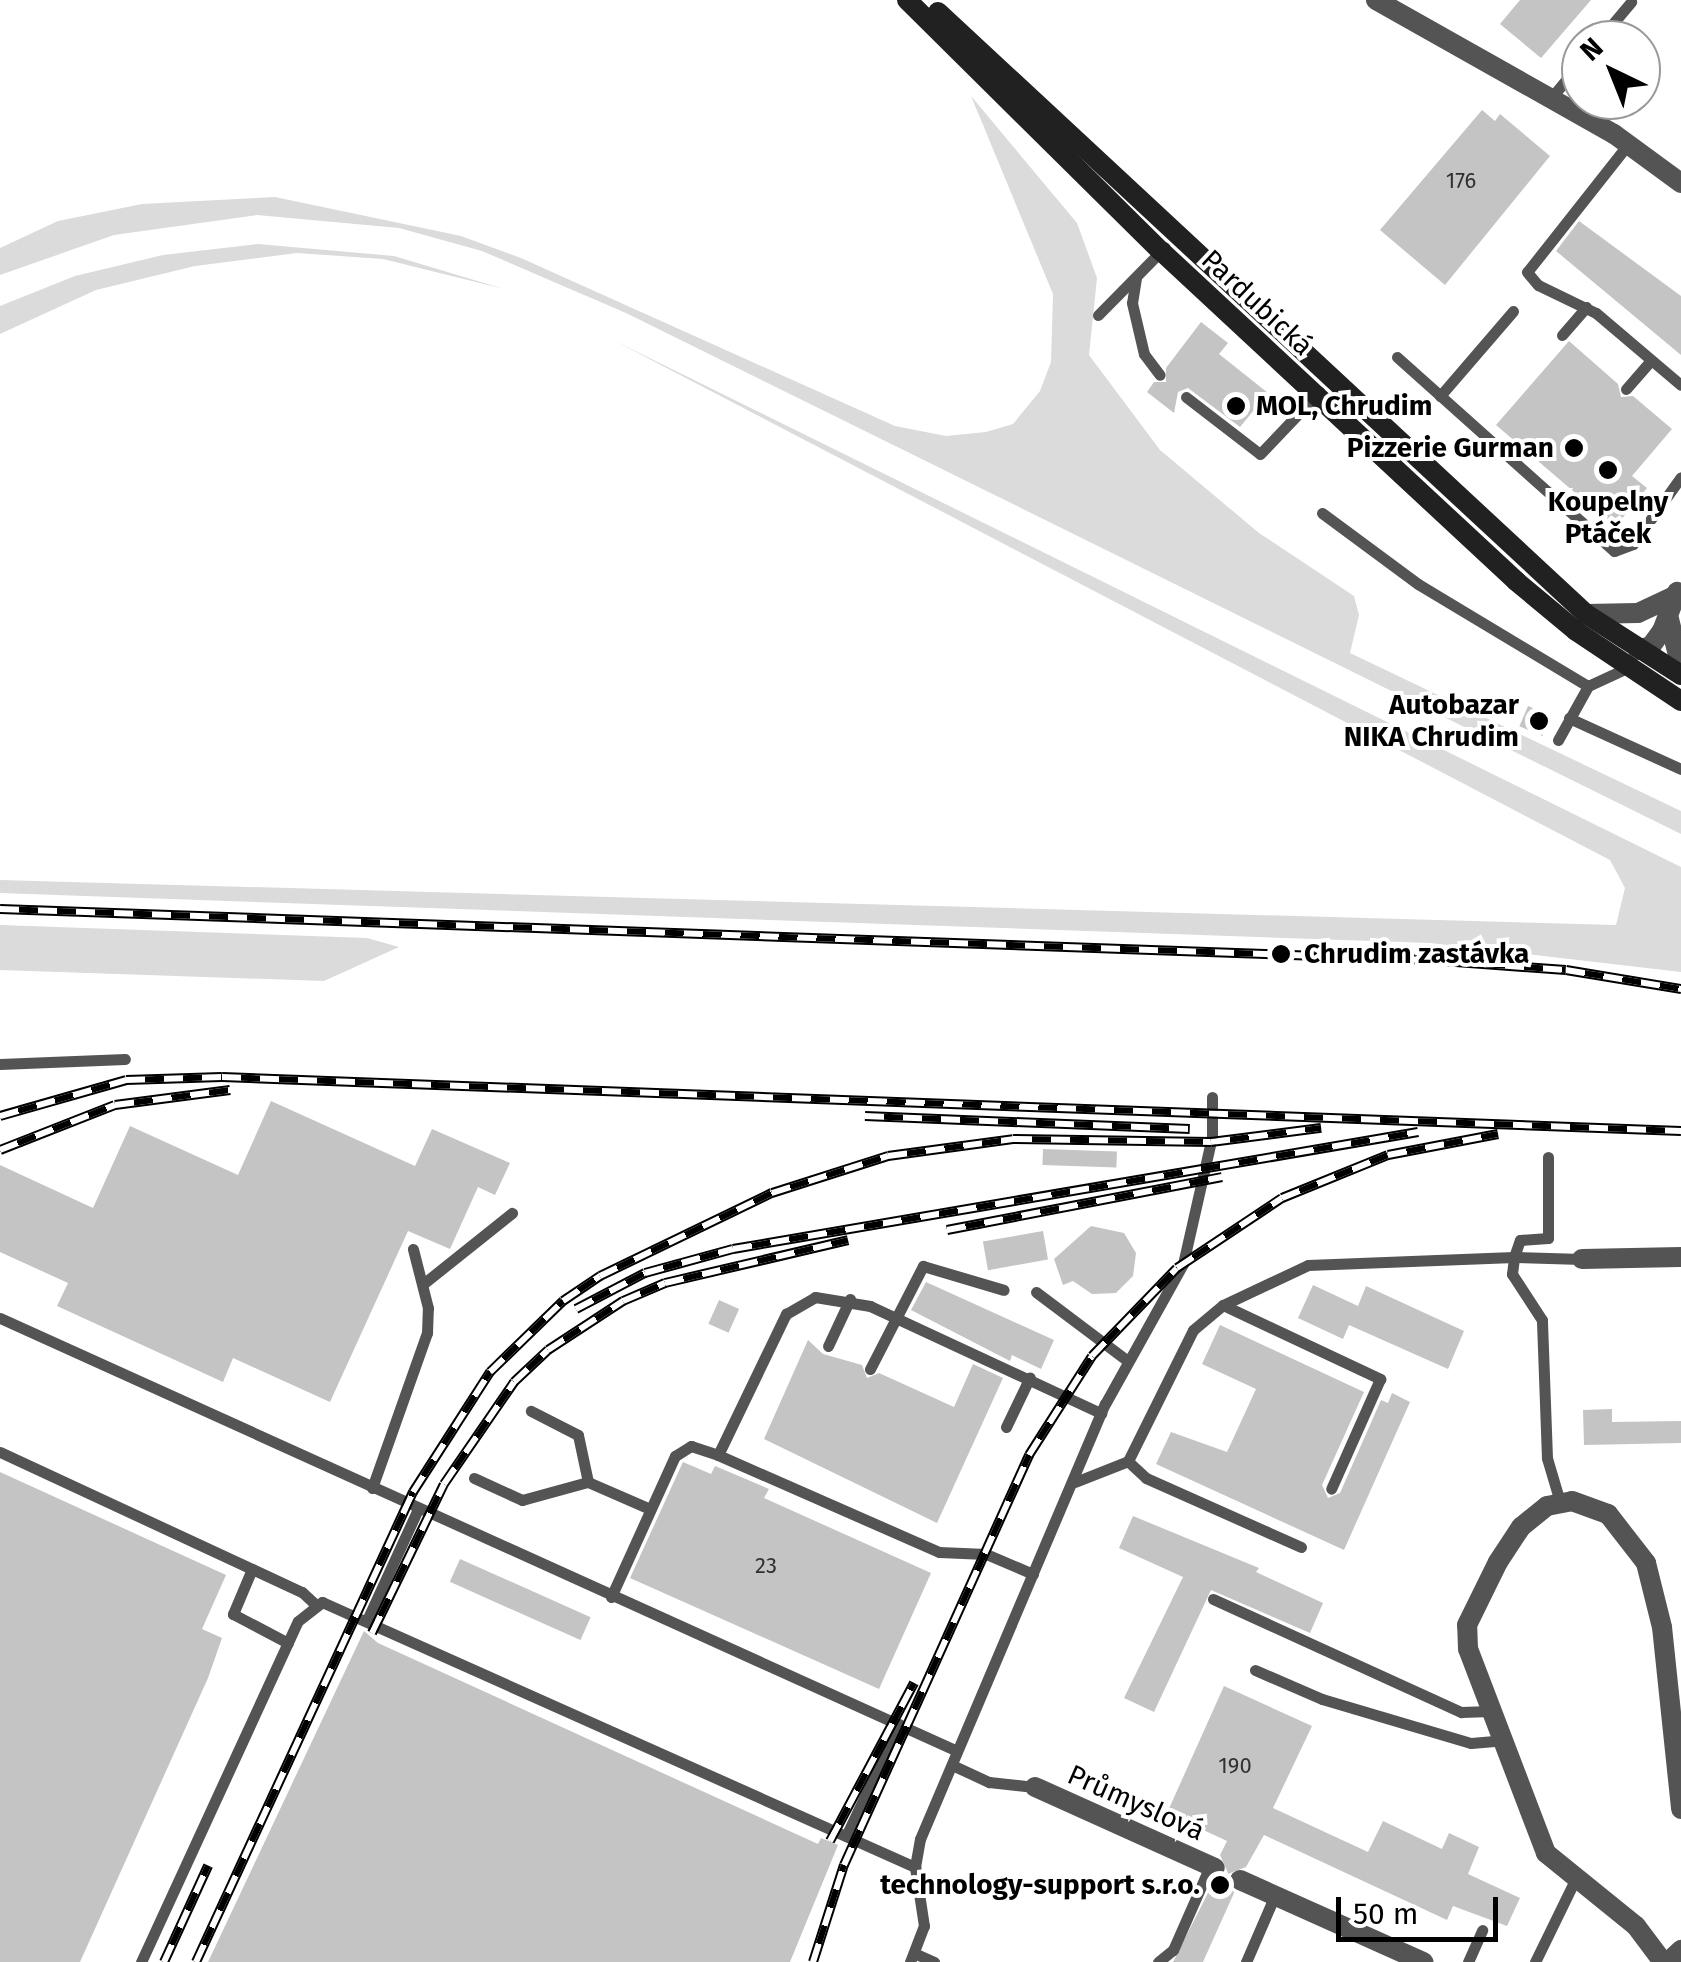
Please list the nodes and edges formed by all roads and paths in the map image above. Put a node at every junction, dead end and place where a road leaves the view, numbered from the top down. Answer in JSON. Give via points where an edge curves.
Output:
{"nodes":[{"id":1,"x":907,"y":0,"type":"edge"},
{"id":2,"x":926,"y":0,"type":"edge"},
{"id":3,"x":1376,"y":0,"type":"edge"},
{"id":4,"x":1561,"y":86,"type":"edge"},
{"id":5,"x":1551,"y":98,"type":"junction"},
{"id":6,"x":1629,"y":143,"type":"junction"},
{"id":7,"x":1681,"y":183,"type":"edge"},
{"id":8,"x":1168,"y":244,"type":"junction"},
{"id":9,"x":1138,"y":274,"type":"junction"},
{"id":10,"x":1586,"y":307,"type":"junction"},
{"id":11,"x":1513,"y":312,"type":"dead end"},
{"id":12,"x":1098,"y":315,"type":"dead end"},
{"id":13,"x":1562,"y":335,"type":"dead end"},
{"id":14,"x":1397,"y":357,"type":"dead end"},
{"id":15,"x":1651,"y":360,"type":"junction"},
{"id":16,"x":1160,"y":375,"type":"dead end"},
{"id":17,"x":1681,"y":385,"type":"edge"},
{"id":18,"x":1322,"y":387,"type":"junction"},
{"id":19,"x":1626,"y":389,"type":"dead end"},
{"id":20,"x":1440,"y":396,"type":"junction"},
{"id":21,"x":1186,"y":397,"type":"dead end"},
{"id":22,"x":1681,"y":476,"type":"edge"},
{"id":23,"x":1322,"y":513,"type":"dead end"},
{"id":24,"x":1670,"y":602,"type":"edge"},
{"id":25,"x":1586,"y":614,"type":"junction"},
{"id":26,"x":1633,"y":659,"type":"junction"},
{"id":27,"x":1681,"y":667,"type":"edge"},
{"id":28,"x":1681,"y":675,"type":"edge"},
{"id":29,"x":1588,"y":686,"type":"junction"},
{"id":30,"x":1681,"y":701,"type":"edge"},
{"id":31,"x":1569,"y":718,"type":"junction"},
{"id":32,"x":1558,"y":740,"type":"dead end"},
{"id":33,"x":1681,"y":769,"type":"edge"},
{"id":34,"x":125,"y":1059,"type":"dead end"},
{"id":35,"x":0,"y":1064,"type":"edge"},
{"id":36,"x":1212,"y":1097,"type":"dead end"},
{"id":37,"x":1548,"y":1158,"type":"dead end"},
{"id":38,"x":512,"y":1212,"type":"dead end"},
{"id":39,"x":413,"y":1249,"type":"dead end"},
{"id":40,"x":1681,"y":1256,"type":"edge"},
{"id":41,"x":1514,"y":1257,"type":"junction"},
{"id":42,"x":1582,"y":1258,"type":"joint"},
{"id":43,"x":423,"y":1284,"type":"junction"},
{"id":44,"x":1004,"y":1290,"type":"dead end"},
{"id":45,"x":1036,"y":1292,"type":"dead end"},
{"id":46,"x":850,"y":1299,"type":"junction"},
{"id":47,"x":1223,"y":1304,"type":"junction"},
{"id":48,"x":894,"y":1317,"type":"junction"},
{"id":49,"x":0,"y":1318,"type":"edge"},
{"id":50,"x":828,"y":1346,"type":"dead end"},
{"id":51,"x":1128,"y":1360,"type":"junction"},
{"id":52,"x":870,"y":1369,"type":"dead end"},
{"id":53,"x":1030,"y":1377,"type":"junction"},
{"id":54,"x":531,"y":1411,"type":"dead end"},
{"id":55,"x":1102,"y":1413,"type":"junction"},
{"id":56,"x":1006,"y":1427,"type":"dead end"},
{"id":57,"x":0,"y":1452,"type":"edge"},
{"id":58,"x":718,"y":1455,"type":"junction"},
{"id":59,"x":1128,"y":1460,"type":"junction"},
{"id":60,"x":474,"y":1478,"type":"dead end"},
{"id":61,"x":588,"y":1482,"type":"junction"},
{"id":62,"x":1075,"y":1482,"type":"junction"},
{"id":63,"x":372,"y":1488,"type":"junction"},
{"id":64,"x":1331,"y":1489,"type":"dead end"},
{"id":65,"x":1560,"y":1502,"type":"junction"},
{"id":66,"x":418,"y":1509,"type":"junction"},
{"id":67,"x":650,"y":1510,"type":"junction"},
{"id":68,"x":1301,"y":1547,"type":"dead end"},
{"id":69,"x":252,"y":1569,"type":"junction"},
{"id":70,"x":1033,"y":1574,"type":"junction"},
{"id":71,"x":611,"y":1597,"type":"junction"},
{"id":72,"x":1212,"y":1599,"type":"dead end"},
{"id":73,"x":315,"y":1604,"type":"junction"},
{"id":74,"x":367,"y":1620,"type":"junction"},
{"id":75,"x":288,"y":1644,"type":"junction"},
{"id":76,"x":1254,"y":1670,"type":"dead end"},
{"id":77,"x":1491,"y":1712,"type":"junction"},
{"id":78,"x":899,"y":1724,"type":"junction"},
{"id":79,"x":1503,"y":1740,"type":"junction"},
{"id":80,"x":957,"y":1750,"type":"junction"},
{"id":81,"x":952,"y":1765,"type":"junction"},
{"id":82,"x":1035,"y":1788,"type":"joint"},
{"id":83,"x":1681,"y":1810,"type":"edge"},
{"id":84,"x":846,"y":1836,"type":"junction"},
{"id":85,"x":915,"y":1867,"type":"junction"},
{"id":86,"x":1212,"y":1867,"type":"joint"},
{"id":87,"x":1240,"y":1880,"type":"dead end"},
{"id":88,"x":1575,"y":1880,"type":"junction"},
{"id":89,"x":1275,"y":1895,"type":"junction"},
{"id":90,"x":1482,"y":1930,"type":"dead end"},
{"id":91,"x":1681,"y":1950,"type":"edge"},
{"id":92,"x":912,"y":1957,"type":"edge"},
{"id":93,"x":141,"y":1962,"type":"edge"},
{"id":94,"x":934,"y":1962,"type":"edge"},
{"id":95,"x":1158,"y":1962,"type":"edge"},
{"id":96,"x":1246,"y":1962,"type":"edge"},
{"id":97,"x":1423,"y":1962,"type":"edge"},
{"id":98,"x":1468,"y":1962,"type":"edge"},
{"id":99,"x":1535,"y":1962,"type":"edge"},
{"id":100,"x":1666,"y":1962,"type":"edge"}],
"edges":[{"from":1,"to":8,"type":"main road","name":"Pardubická"},
{"from":2,"to":8,"type":"main road","name":"Pardubická"},
{"from":3,"to":5,"type":"street"},
{"from":4,"to":5,"type":"lane"},
{"from":5,"to":6,"type":"street"},
{"from":6,"to":7,"type":"street"},
{"from":6,"to":10,"type":"lane","via":[[1528,266],[1532,282]]},
{"from":8,"to":9,"type":"lane"},
{"from":8,"to":18,"type":"main road","name":"Pardubická"},
{"from":9,"to":12,"type":"lane"},
{"from":9,"to":16,"type":"lane","via":[[1132,303],[1144,354]]},
{"from":10,"to":13,"type":"lane"},
{"from":10,"to":15,"type":"lane"},
{"from":11,"to":20,"type":"lane"},
{"from":14,"to":20,"type":"lane"},
{"from":15,"to":17,"type":"lane"},
{"from":15,"to":19,"type":"lane"},
{"from":18,"to":21,"type":"lane","via":[[1260,454]]},
{"from":18,"to":25,"type":"main road","name":"Pardubická"},
{"from":18,"to":26,"type":"main road","name":"Pardubická","via":[[1516,580]]},
{"from":20,"to":22,"type":"lane","via":[[1614,551],[1633,544]]},
{"from":23,"to":29,"type":"lane","via":[[1418,584]]},
{"from":24,"to":25,"type":"street"},
{"from":24,"to":26,"type":"street","via":[[1638,634]]},
{"from":24,"to":27,"type":"street"},
{"from":25,"to":26,"type":"main road","name":"Pardubická"},
{"from":26,"to":28,"type":"main road","name":"Pardubická"},
{"from":26,"to":29,"type":"lane"},
{"from":26,"to":30,"type":"main road","name":"Pardubická"},
{"from":29,"to":31,"type":"lane"},
{"from":31,"to":32,"type":"lane"},
{"from":31,"to":33,"type":"lane"},
{"from":34,"to":35,"type":"lane"},
{"from":36,"to":51,"type":"lane","via":[[1212,1136],[1183,1264]]},
{"from":37,"to":41,"type":"lane","via":[[1548,1238],[1516,1242]]},
{"from":38,"to":43,"type":"lane"},
{"from":39,"to":43,"type":"lane"},
{"from":40,"to":42,"type":"street"},
{"from":41,"to":42,"type":"lane"},
{"from":41,"to":47,"type":"lane","via":[[1308,1265]]},
{"from":41,"to":65,"type":"lane","via":[[1515,1286],[1542,1320],[1548,1458]]},
{"from":43,"to":63,"type":"lane","via":[[427,1333]]},
{"from":44,"to":48,"type":"lane","via":[[922,1266]]},
{"from":45,"to":51,"type":"lane"},
{"from":46,"to":48,"type":"lane"},
{"from":46,"to":50,"type":"lane"},
{"from":46,"to":58,"type":"lane","via":[[815,1297],[786,1314]]},
{"from":47,"to":59,"type":"lane","via":[[1192,1330]]},
{"from":47,"to":64,"type":"lane","via":[[1380,1380]]},
{"from":48,"to":52,"type":"lane"},
{"from":48,"to":53,"type":"lane"},
{"from":49,"to":63,"type":"lane"},
{"from":51,"to":55,"type":"lane"},
{"from":53,"to":55,"type":"lane"},
{"from":53,"to":56,"type":"lane"},
{"from":54,"to":61,"type":"lane","via":[[578,1435]]},
{"from":55,"to":62,"type":"lane"},
{"from":57,"to":69,"type":"lane"},
{"from":58,"to":67,"type":"lane","via":[[697,1446],[679,1452]]},
{"from":58,"to":70,"type":"lane","via":[[939,1552],[986,1554]]},
{"from":59,"to":62,"type":"lane"},
{"from":59,"to":68,"type":"lane","via":[[1146,1478]]},
{"from":60,"to":61,"type":"lane","via":[[522,1500]]},
{"from":61,"to":67,"type":"lane"},
{"from":62,"to":70,"type":"lane"},
{"from":63,"to":66,"type":"lane"},
{"from":65,"to":77,"type":"street","via":[[1520,1527],[1467,1625],[1468,1649]]},
{"from":65,"to":83,"type":"street","via":[[1608,1514],[1646,1563],[1662,1628]]},
{"from":66,"to":71,"type":"lane"},
{"from":66,"to":74,"type":"lane"},
{"from":67,"to":71,"type":"lane"},
{"from":69,"to":73,"type":"lane"},
{"from":69,"to":75,"type":"lane","via":[[234,1614]]},
{"from":70,"to":80,"type":"lane"},
{"from":71,"to":78,"type":"lane"},
{"from":72,"to":77,"type":"lane","via":[[1452,1708],[1479,1716]]},
{"from":73,"to":74,"type":"lane"},
{"from":73,"to":75,"type":"lane"},
{"from":74,"to":84,"type":"lane"},
{"from":75,"to":93,"type":"lane"},
{"from":76,"to":79,"type":"lane","via":[[1322,1699],[1470,1742]]},
{"from":77,"to":79,"type":"street"},
{"from":78,"to":80,"type":"lane"},
{"from":78,"to":84,"type":"lane"},
{"from":79,"to":88,"type":"street","via":[[1546,1854]]},
{"from":80,"to":81,"type":"lane"},
{"from":81,"to":82,"type":"lane","via":[[989,1782]]},
{"from":81,"to":85,"type":"lane"},
{"from":82,"to":86,"type":"street","name":"Průmyslová"},
{"from":84,"to":85,"type":"lane"},
{"from":85,"to":92,"type":"lane","via":[[924,1919]]},
{"from":86,"to":95,"type":"lane","via":[[1173,1950]]},
{"from":87,"to":89,"type":"street"},
{"from":88,"to":99,"type":"lane"},
{"from":88,"to":100,"type":"street","via":[[1636,1926]]},
{"from":89,"to":96,"type":"lane"},
{"from":89,"to":97,"type":"street"},
{"from":90,"to":98,"type":"lane"},
{"from":91,"to":100,"type":"street"},
{"from":92,"to":94,"type":"lane"}]}
